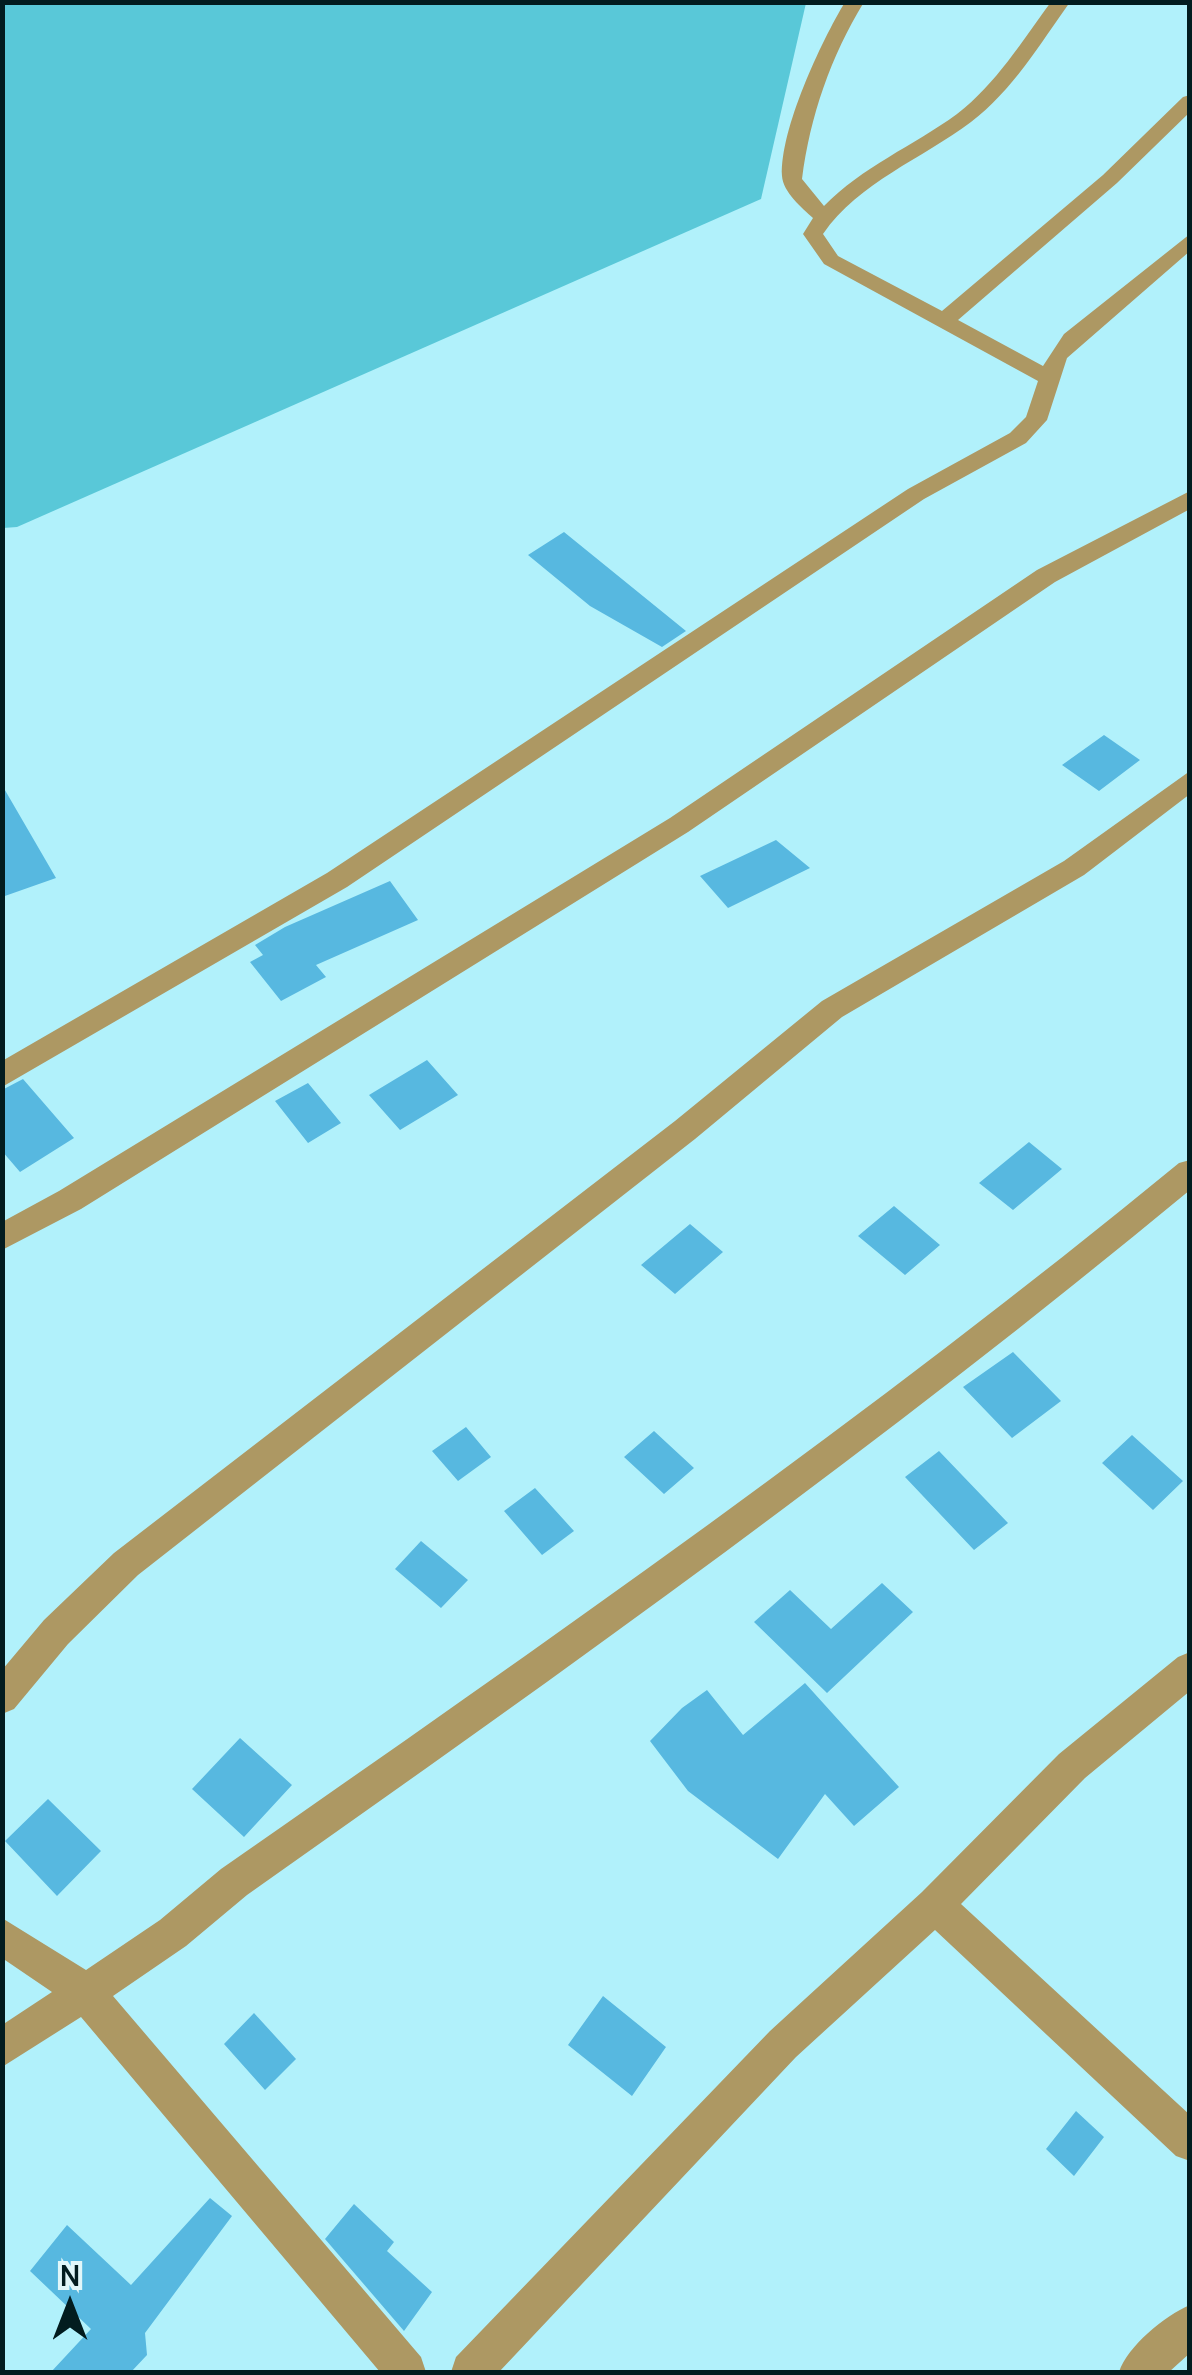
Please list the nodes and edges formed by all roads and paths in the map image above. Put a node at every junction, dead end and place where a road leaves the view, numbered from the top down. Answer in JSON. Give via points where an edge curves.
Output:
{"nodes":[{"id":1,"x":855,"y":2,"type":"edge"},
{"id":2,"x":1061,"y":2,"type":"edge"},
{"id":3,"x":1190,"y":102,"type":"edge"},
{"id":4,"x":823,"y":216,"type":"junction"},
{"id":5,"x":1190,"y":240,"type":"edge"},
{"id":6,"x":942,"y":322,"type":"junction"},
{"id":7,"x":1049,"y":378,"type":"junction"},
{"id":8,"x":1190,"y":499,"type":"edge"},
{"id":9,"x":1190,"y":780,"type":"edge"},
{"id":10,"x":2,"y":1075,"type":"edge"},
{"id":11,"x":1190,"y":1172,"type":"edge"},
{"id":12,"x":2,"y":1237,"type":"edge"},
{"id":13,"x":1190,"y":1669,"type":"edge"},
{"id":14,"x":2,"y":1697,"type":"edge"},
{"id":15,"x":935,"y":1905,"type":"junction"},
{"id":16,"x":2,"y":1936,"type":"edge"},
{"id":17,"x":82,"y":1990,"type":"junction"},
{"id":18,"x":2,"y":2048,"type":"edge"},
{"id":19,"x":1190,"y":2142,"type":"edge"},
{"id":20,"x":1190,"y":2325,"type":"edge"},
{"id":21,"x":406,"y":2372,"type":"edge"},
{"id":22,"x":471,"y":2372,"type":"edge"},
{"id":23,"x":1139,"y":2372,"type":"edge"}],
"edges":[{"from":1,"to":4,"type":"street","via":[[828,46],[796,147],[792,180]]},
{"from":2,"to":4,"type":"street","via":[[970,113]]},
{"from":3,"to":6,"type":"street","via":[[1110,180]]},
{"from":4,"to":6,"type":"street","via":[[813,234],[831,260]]},
{"from":5,"to":7,"type":"street","via":[[1072,339]]},
{"from":6,"to":7,"type":"street"},
{"from":7,"to":10,"type":"street","via":[[1036,420],[1018,438],[916,494],[354,870]]},
{"from":8,"to":12,"type":"street","via":[[1046,576],[679,824]]},
{"from":9,"to":14,"type":"street","via":[[1074,868],[832,1009],[126,1564]]},
{"from":11,"to":17,"type":"street","via":[[685,1567],[234,1882],[173,1933]]},
{"from":13,"to":15,"type":"street","via":[[1072,1766]]},
{"from":15,"to":19,"type":"street"},
{"from":15,"to":22,"type":"street","via":[[783,2044]]},
{"from":16,"to":17,"type":"street"},
{"from":17,"to":18,"type":"street"},
{"from":17,"to":21,"type":"street"},
{"from":20,"to":23,"type":"street"}]}
